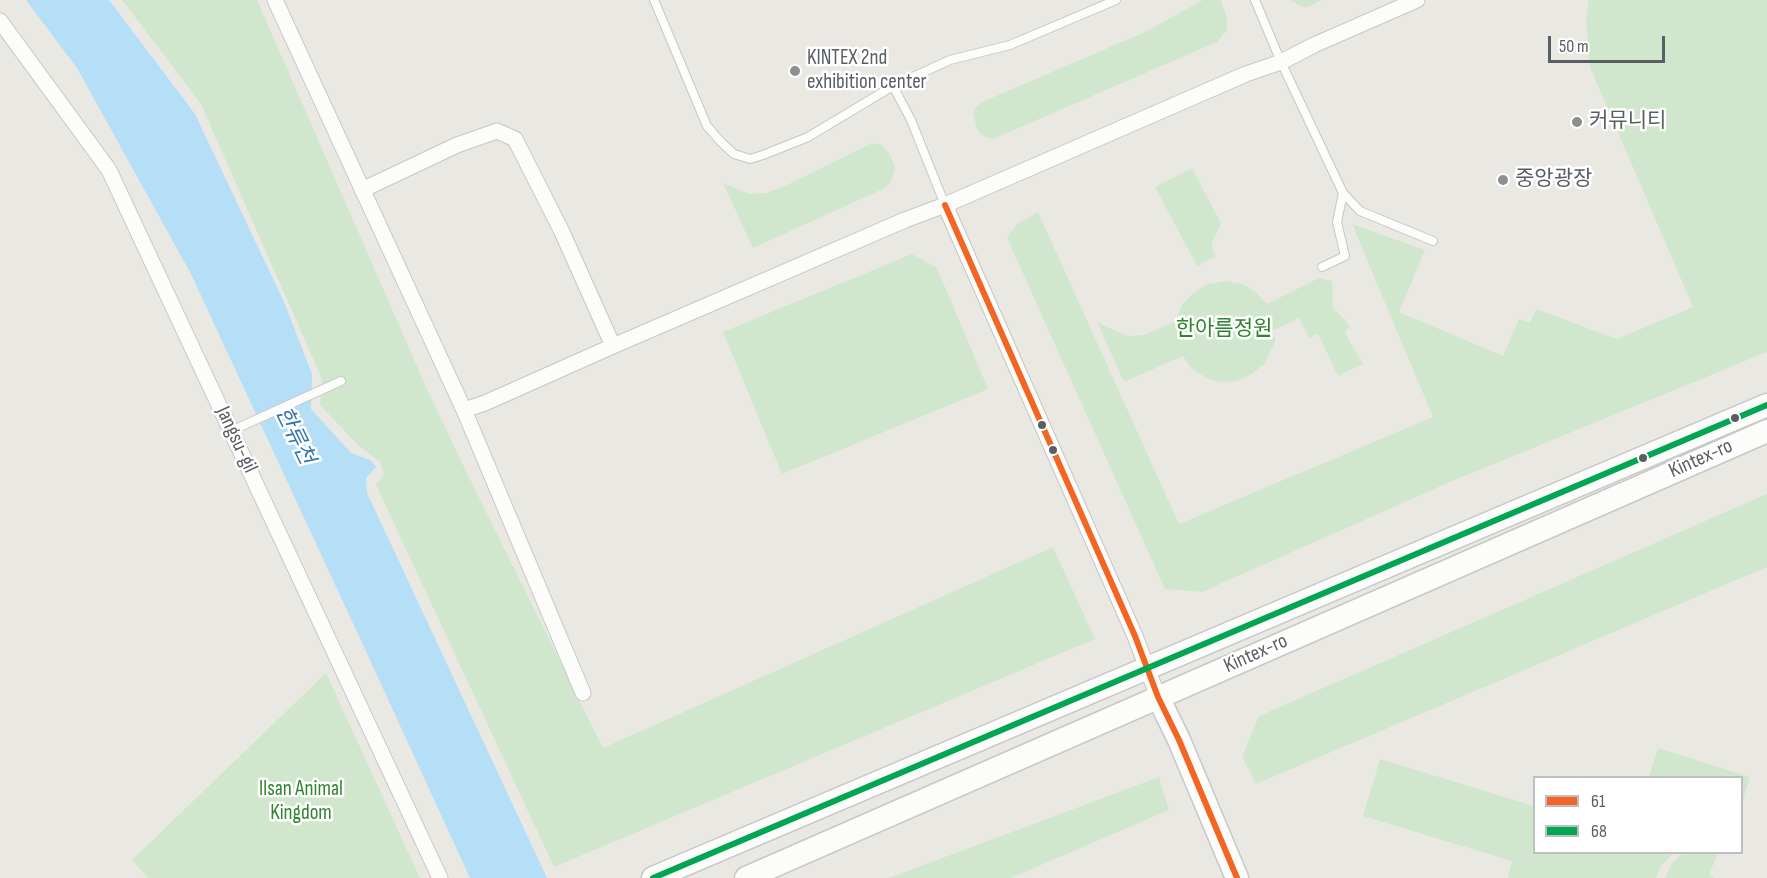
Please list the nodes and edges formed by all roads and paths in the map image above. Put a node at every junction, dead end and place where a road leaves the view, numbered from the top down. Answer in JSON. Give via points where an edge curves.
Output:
{"nodes":[{"id":1,"x":275,"y":0,"type":"edge"},
{"id":2,"x":654,"y":0,"type":"edge"},
{"id":3,"x":1116,"y":0,"type":"edge"},
{"id":4,"x":1255,"y":0,"type":"edge"},
{"id":5,"x":1417,"y":0,"type":"edge"},
{"id":6,"x":0,"y":21,"type":"edge"},
{"id":7,"x":1281,"y":62,"type":"junction"},
{"id":8,"x":892,"y":86,"type":"junction"},
{"id":9,"x":362,"y":190,"type":"junction"},
{"id":10,"x":1343,"y":194,"type":"junction"},
{"id":11,"x":945,"y":205,"type":"junction"},
{"id":12,"x":1432,"y":241,"type":"dead end"},
{"id":13,"x":1323,"y":267,"type":"dead end"},
{"id":14,"x":613,"y":346,"type":"junction"},
{"id":15,"x":341,"y":381,"type":"dead end"},
{"id":16,"x":1767,"y":405,"type":"edge"},
{"id":17,"x":464,"y":410,"type":"junction"},
{"id":18,"x":231,"y":431,"type":"junction"},
{"id":19,"x":1767,"y":431,"type":"edge"},
{"id":20,"x":1148,"y":668,"type":"junction"},
{"id":21,"x":583,"y":693,"type":"dead end"},
{"id":22,"x":1158,"y":697,"type":"junction"},
{"id":23,"x":440,"y":878,"type":"edge"},
{"id":24,"x":653,"y":878,"type":"edge"},
{"id":25,"x":746,"y":878,"type":"edge"},
{"id":26,"x":1237,"y":878,"type":"edge"}],
"edges":[{"from":1,"to":9,"type":"street"},
{"from":2,"to":8,"type":"lane","via":[[707,126],[734,154],[750,159],[807,137]]},
{"from":3,"to":8,"type":"lane","via":[[1010,45],[950,60]]},
{"from":4,"to":7,"type":"lane"},
{"from":5,"to":7,"type":"street"},
{"from":6,"to":18,"type":"street","name":"Jangsu-gil","via":[[109,170]]},
{"from":7,"to":10,"type":"lane"},
{"from":7,"to":11,"type":"street"},
{"from":8,"to":11,"type":"lane"},
{"from":9,"to":14,"type":"street","via":[[457,145],[497,131],[515,139]]},
{"from":9,"to":17,"type":"street"},
{"from":10,"to":12,"type":"lane","via":[[1360,211]]},
{"from":10,"to":13,"type":"lane","via":[[1337,222],[1345,256]]},
{"from":11,"to":14,"type":"street"},
{"from":11,"to":20,"type":"street"},
{"from":14,"to":17,"type":"street"},
{"from":15,"to":18,"type":"lane"},
{"from":16,"to":20,"type":"main road","name":"Kintex-ro"},
{"from":17,"to":21,"type":"street"},
{"from":18,"to":23,"type":"street","name":"Jangsu-gil"},
{"from":19,"to":22,"type":"main road","name":"Kintex-ro"},
{"from":20,"to":22,"type":"street"},
{"from":20,"to":24,"type":"main road","name":"Kintex-ro"},
{"from":22,"to":25,"type":"main road","name":"Kintex-ro"},
{"from":22,"to":26,"type":"main road"}]}
